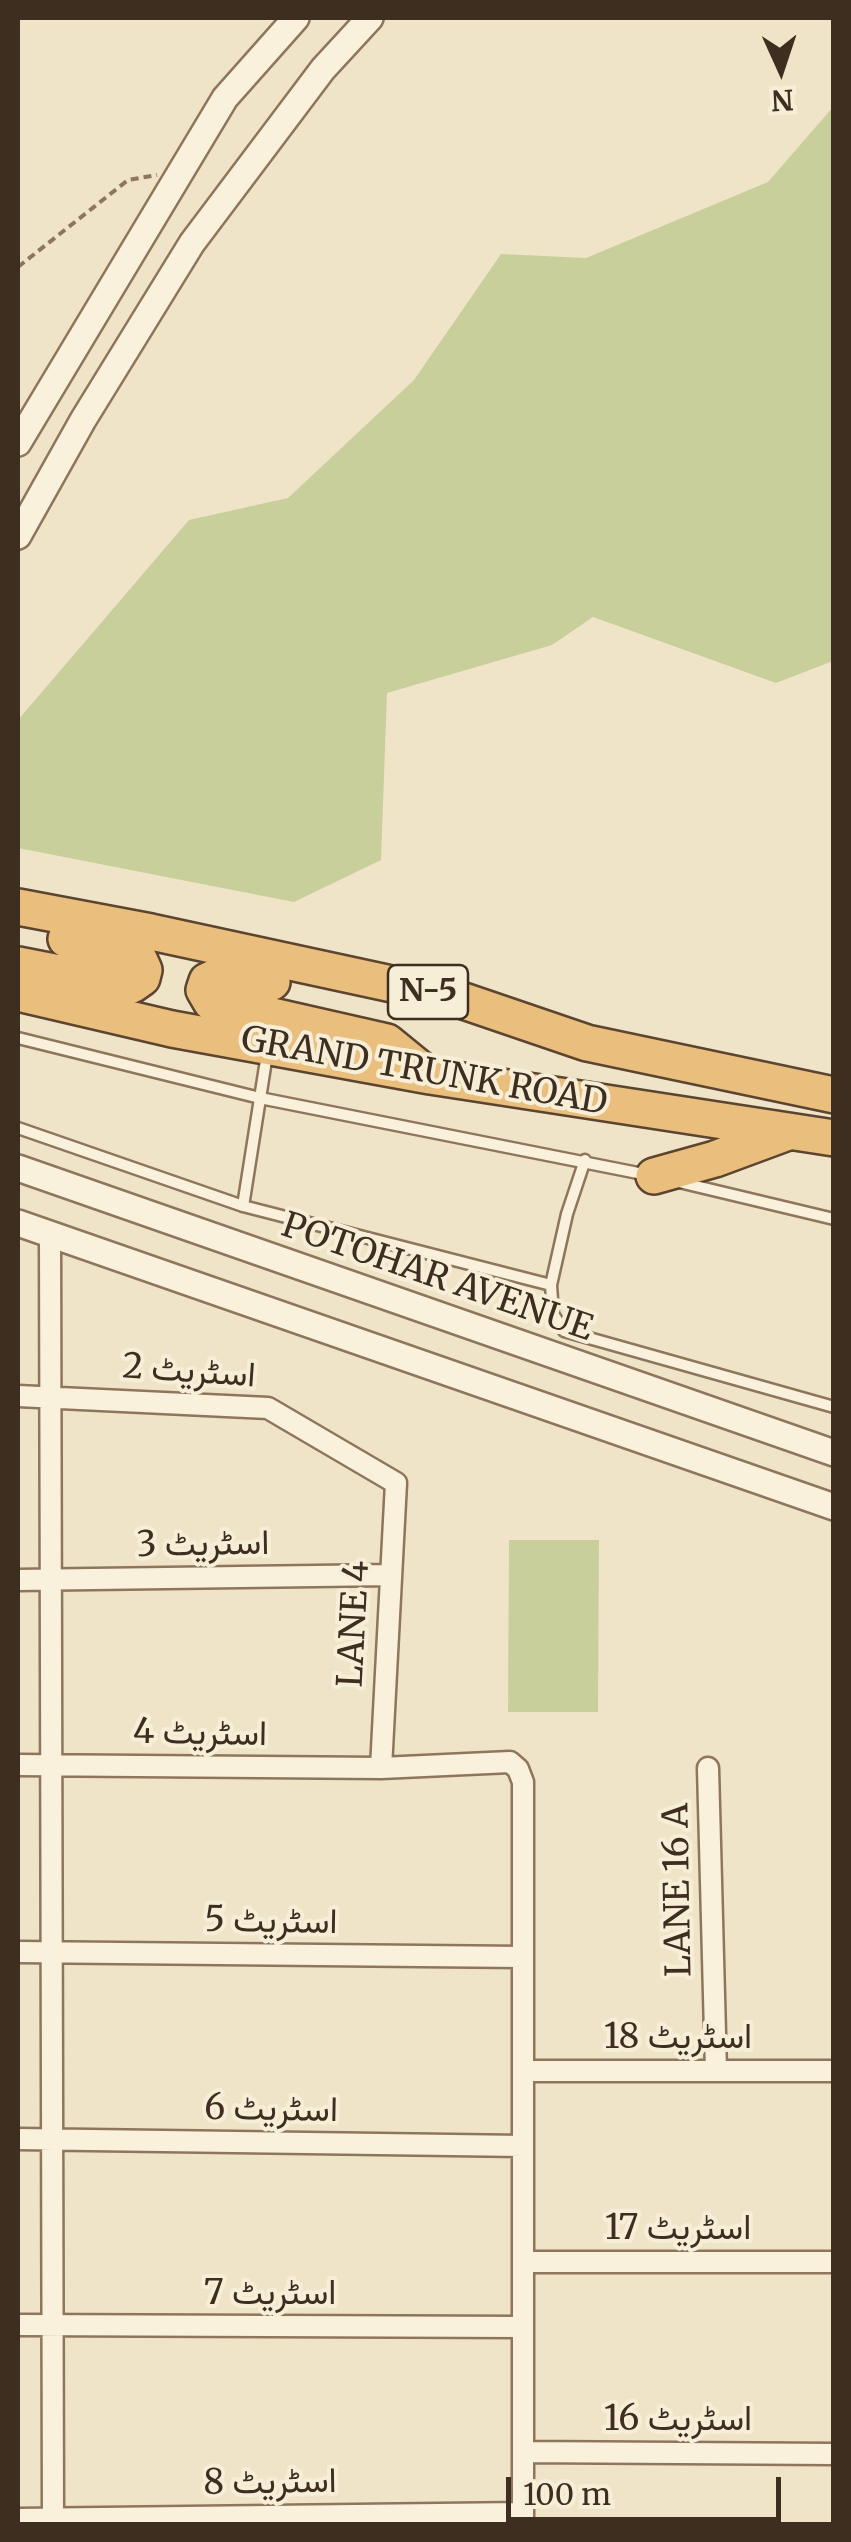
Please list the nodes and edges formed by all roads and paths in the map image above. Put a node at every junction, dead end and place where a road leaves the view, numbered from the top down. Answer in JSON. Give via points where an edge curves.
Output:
{"nodes":[{"id":1,"x":296,"y":18,"type":"edge"},
{"id":2,"x":370,"y":18,"type":"edge"},
{"id":3,"x":178,"y":177,"type":"junction"},
{"id":4,"x":18,"y":267,"type":"edge"},
{"id":5,"x":18,"y":443,"type":"edge"},
{"id":6,"x":18,"y":536,"type":"edge"},
{"id":7,"x":18,"y":907,"type":"edge"},
{"id":8,"x":18,"y":925,"type":"edge"},
{"id":9,"x":18,"y":964,"type":"edge"},
{"id":10,"x":18,"y":993,"type":"edge"},
{"id":11,"x":452,"y":997,"type":"junction"},
{"id":12,"x":18,"y":1038,"type":"edge"},
{"id":13,"x":269,"y":1046,"type":"junction"},
{"id":14,"x":430,"y":1076,"type":"junction"},
{"id":15,"x":834,"y":1084,"type":"edge"},
{"id":16,"x":833,"y":1095,"type":"edge"},
{"id":17,"x":260,"y":1098,"type":"junction"},
{"id":18,"x":18,"y":1128,"type":"edge"},
{"id":19,"x":789,"y":1132,"type":"junction"},
{"id":20,"x":834,"y":1138,"type":"edge"},
{"id":21,"x":585,"y":1160,"type":"junction"},
{"id":22,"x":18,"y":1168,"type":"edge"},
{"id":23,"x":654,"y":1176,"type":"junction"},
{"id":24,"x":243,"y":1206,"type":"junction"},
{"id":25,"x":834,"y":1218,"type":"edge"},
{"id":26,"x":18,"y":1223,"type":"edge"},
{"id":27,"x":50,"y":1235,"type":"junction"},
{"id":28,"x":551,"y":1286,"type":"junction"},
{"id":29,"x":18,"y":1396,"type":"edge"},
{"id":30,"x":50,"y":1396,"type":"junction"},
{"id":31,"x":834,"y":1407,"type":"edge"},
{"id":32,"x":834,"y":1453,"type":"edge"},
{"id":33,"x":396,"y":1483,"type":"joint"},
{"id":34,"x":834,"y":1508,"type":"edge"},
{"id":35,"x":390,"y":1575,"type":"junction"},
{"id":36,"x":18,"y":1580,"type":"edge"},
{"id":37,"x":51,"y":1580,"type":"junction"},
{"id":38,"x":18,"y":1765,"type":"edge"},
{"id":39,"x":51,"y":1765,"type":"junction"},
{"id":40,"x":381,"y":1768,"type":"junction"},
{"id":41,"x":708,"y":1768,"type":"dead end"},
{"id":42,"x":18,"y":1952,"type":"edge"},
{"id":43,"x":52,"y":1952,"type":"junction"},
{"id":44,"x":523,"y":1957,"type":"junction"},
{"id":45,"x":523,"y":2071,"type":"junction"},
{"id":46,"x":716,"y":2071,"type":"junction"},
{"id":47,"x":834,"y":2071,"type":"edge"},
{"id":48,"x":18,"y":2139,"type":"edge"},
{"id":49,"x":52,"y":2139,"type":"junction"},
{"id":50,"x":523,"y":2146,"type":"junction"},
{"id":51,"x":523,"y":2262,"type":"junction"},
{"id":52,"x":834,"y":2262,"type":"edge"},
{"id":53,"x":18,"y":2325,"type":"edge"},
{"id":54,"x":52,"y":2326,"type":"junction"},
{"id":55,"x":523,"y":2326,"type":"junction"},
{"id":56,"x":523,"y":2452,"type":"junction"},
{"id":57,"x":834,"y":2454,"type":"edge"},
{"id":58,"x":53,"y":2518,"type":"junction"},
{"id":59,"x":18,"y":2519,"type":"edge"},
{"id":60,"x":523,"y":2519,"type":"edge"},
{"id":61,"x":144,"y":2521,"type":"edge"}],
"edges":[{"from":1,"to":3,"type":"street","via":[[225,98]]},
{"from":2,"to":6,"type":"street","via":[[323,68],[192,243]]},
{"from":3,"to":4,"type":"path","via":[[128,180]]},
{"from":3,"to":5,"type":"street"},
{"from":7,"to":11,"type":"highway","name":"GRAND TRUNK ROAD","number":"N-5"},
{"from":8,"to":9,"type":"highway","via":[[130,954],[144,970],[142,978],[120,985]]},
{"from":10,"to":13,"type":"highway","name":"GRAND TRUNK ROAD","number":"N-5"},
{"from":11,"to":14,"type":"highway","via":[[385,1006],[224,973],[204,990],[210,1002],[387,1042]]},
{"from":11,"to":16,"type":"highway","name":"GRAND TRUNK ROAD","number":"N-5","via":[[587,1043]]},
{"from":12,"to":17,"type":"lane"},
{"from":13,"to":14,"type":"highway","name":"GRAND TRUNK ROAD","number":"N-5"},
{"from":13,"to":17,"type":"lane"},
{"from":14,"to":19,"type":"highway","name":"GRAND TRUNK ROAD","number":"N-5"},
{"from":15,"to":16,"type":"lane"},
{"from":17,"to":21,"type":"lane"},
{"from":17,"to":24,"type":"lane"},
{"from":18,"to":24,"type":"lane"},
{"from":19,"to":20,"type":"highway","name":"GRAND TRUNK ROAD","number":"N-5"},
{"from":19,"to":23,"type":"highway"},
{"from":21,"to":23,"type":"lane"},
{"from":21,"to":28,"type":"lane"},
{"from":22,"to":32,"type":"street","name":"POTOHAR AVENUE"},
{"from":23,"to":25,"type":"lane"},
{"from":24,"to":28,"type":"lane"},
{"from":26,"to":27,"type":"street"},
{"from":27,"to":30,"type":"street"},
{"from":27,"to":34,"type":"street"},
{"from":28,"to":31,"type":"lane","via":[[553,1314],[564,1331]]},
{"from":29,"to":30,"type":"street","name":"اسٹریٹ 2"},
{"from":30,"to":33,"type":"street","name":"اسٹریٹ 2","via":[[268,1408]]},
{"from":30,"to":37,"type":"street"},
{"from":33,"to":35,"type":"street","name":"LANE 4"},
{"from":35,"to":37,"type":"street","name":"اسٹریٹ 3"},
{"from":35,"to":40,"type":"street","name":"LANE 4"},
{"from":36,"to":37,"type":"street","name":"اسٹریٹ 3"},
{"from":37,"to":39,"type":"street"},
{"from":38,"to":39,"type":"street","name":"اسٹریٹ 4"},
{"from":39,"to":40,"type":"street","name":"اسٹریٹ 4"},
{"from":39,"to":43,"type":"street"},
{"from":40,"to":44,"type":"street","name":"اسٹریٹ 4","via":[[510,1762],[518,1769]]},
{"from":41,"to":46,"type":"street","name":"LANE 16 A"},
{"from":42,"to":43,"type":"street","name":"اسٹریٹ 5"},
{"from":43,"to":44,"type":"street","name":"اسٹریٹ 5"},
{"from":43,"to":49,"type":"street"},
{"from":44,"to":45,"type":"street"},
{"from":45,"to":46,"type":"street","name":"اسٹریٹ 18"},
{"from":45,"to":50,"type":"street"},
{"from":46,"to":47,"type":"street","name":"اسٹریٹ 18"},
{"from":48,"to":49,"type":"street","name":"اسٹریٹ 6"},
{"from":49,"to":50,"type":"street","name":"اسٹریٹ 6"},
{"from":49,"to":54,"type":"street"},
{"from":50,"to":51,"type":"street"},
{"from":51,"to":52,"type":"street","name":"اسٹریٹ 17"},
{"from":51,"to":55,"type":"street"},
{"from":53,"to":54,"type":"street","name":"اسٹریٹ 7"},
{"from":54,"to":55,"type":"street","name":"اسٹریٹ 7"},
{"from":54,"to":58,"type":"street"},
{"from":55,"to":56,"type":"street"},
{"from":56,"to":57,"type":"street","name":"اسٹریٹ 16"},
{"from":56,"to":60,"type":"street"},
{"from":58,"to":59,"type":"street","name":"اسٹریٹ 8"},
{"from":58,"to":61,"type":"street","name":"اسٹریٹ 8"},
{"from":60,"to":61,"type":"street","name":"اسٹریٹ 8"}]}
